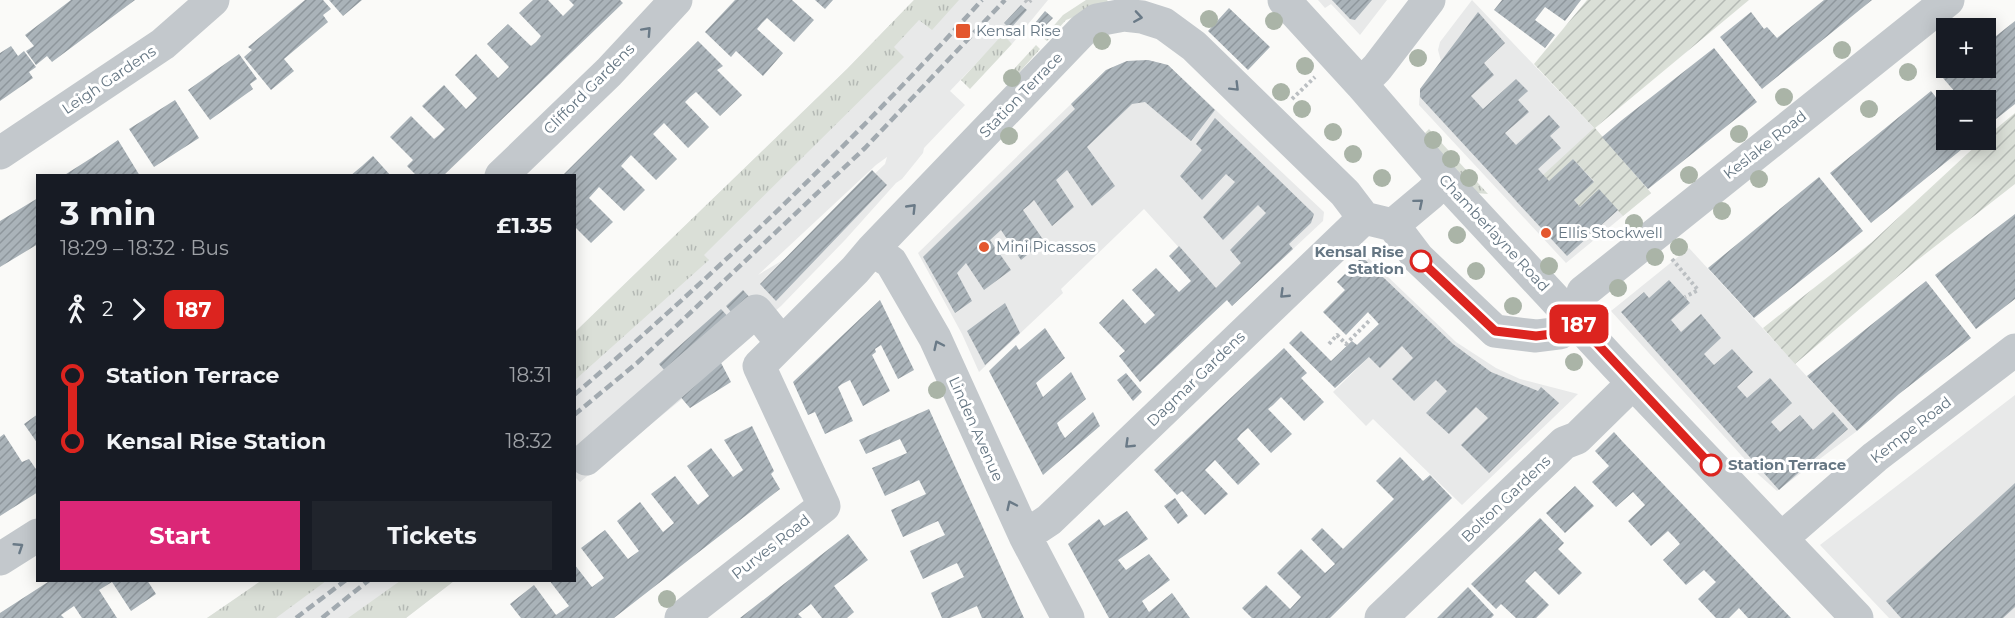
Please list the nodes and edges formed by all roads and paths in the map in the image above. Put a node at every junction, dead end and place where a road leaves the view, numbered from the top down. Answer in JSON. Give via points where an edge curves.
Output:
{"nodes":[{"id":1,"x":213,"y":0,"type":"edge"},
{"id":2,"x":676,"y":0,"type":"edge"},
{"id":3,"x":1025,"y":0,"type":"edge"},
{"id":4,"x":1030,"y":0,"type":"edge"},
{"id":5,"x":1284,"y":0,"type":"edge"},
{"id":6,"x":1429,"y":0,"type":"edge"},
{"id":7,"x":1948,"y":0,"type":"edge"},
{"id":8,"x":1309,"y":82,"type":"dead end"},
{"id":9,"x":1361,"y":84,"type":"junction"},
{"id":10,"x":1285,"y":106,"type":"dead end"},
{"id":11,"x":0,"y":153,"type":"edge"},
{"id":12,"x":503,"y":174,"type":"edge"},
{"id":13,"x":1444,"y":180,"type":"junction"},
{"id":14,"x":1378,"y":221,"type":"junction"},
{"id":15,"x":1649,"y":238,"type":"junction"},
{"id":16,"x":872,"y":250,"type":"junction"},
{"id":17,"x":1685,"y":297,"type":"dead end"},
{"id":18,"x":1579,"y":306,"type":"junction"},
{"id":19,"x":1371,"y":319,"type":"dead end"},
{"id":20,"x":782,"y":343,"type":"junction"},
{"id":21,"x":1329,"y":344,"type":"dead end"},
{"id":22,"x":2015,"y":350,"type":"edge"},
{"id":23,"x":759,"y":366,"type":"joint"},
{"id":24,"x":1633,"y":383,"type":"junction"},
{"id":25,"x":586,"y":459,"type":"dead end"},
{"id":26,"x":36,"y":536,"type":"edge"},
{"id":27,"x":1025,"y":536,"type":"junction"},
{"id":28,"x":1782,"y":538,"type":"junction"},
{"id":29,"x":0,"y":559,"type":"edge"},
{"id":30,"x":1848,"y":615,"type":"edge"},
{"id":31,"x":681,"y":618,"type":"edge"},
{"id":32,"x":1068,"y":618,"type":"edge"},
{"id":33,"x":1381,"y":618,"type":"edge"}],
"edges":[{"from":1,"to":11,"type":"street","name":"Leigh Gardens","via":[[163,44]]},
{"from":12,"to":2,"type":"street","name":"Clifford Gardens","one_way":true,"via":[[609,72]]},
{"from":3,"to":4,"type":"path"},
{"from":5,"to":9,"type":"street","name":"Chamberlayne Road"},
{"from":6,"to":9,"type":"street"},
{"from":7,"to":15,"type":"street","name":"Keslake Road"},
{"from":8,"to":10,"type":"path"},
{"from":9,"to":13,"type":"street","name":"Chamberlayne Road"},
{"from":14,"to":13,"type":"street","one_way":true,"via":[[1430,194]]},
{"from":13,"to":18,"type":"street","name":"Chamberlayne Road"},
{"from":16,"to":14,"type":"street","name":"Station Terrace","one_way":true,"via":[[1083,30],[1097,20],[1124,15],[1164,24],[1194,46]]},
{"from":14,"to":18,"type":"street","name":"Station Terrace","via":[[1495,331],[1536,336],[1560,333]]},
{"from":14,"to":27,"type":"street","name":"Dagmar Gardens","one_way":true,"via":[[1049,520]]},
{"from":15,"to":17,"type":"path","via":[[1698,290]]},
{"from":15,"to":18,"type":"street","name":"Keslake Road"},
{"from":16,"to":20,"type":"street","name":"Station Terrace"},
{"from":27,"to":16,"type":"street","name":"Linden Avenue","one_way":true,"via":[[935,338],[891,262]]},
{"from":18,"to":24,"type":"street","name":"Chamberlayne Road"},
{"from":19,"to":21,"type":"path","via":[[1346,344],[1337,335]]},
{"from":20,"to":23,"type":"street","name":"Station Terrace"},
{"from":20,"to":25,"type":"street","via":[[756,312]]},
{"from":22,"to":28,"type":"street","name":"Kempe Road","via":[[1875,458]]},
{"from":23,"to":31,"type":"street","name":"Purves Road","via":[[824,506]]},
{"from":24,"to":28,"type":"street","name":"Chamberlayne Road"},
{"from":24,"to":33,"type":"street","name":"Bolton Gardens","via":[[1577,438],[1564,443]]},
{"from":29,"to":26,"type":"street","one_way":true},
{"from":27,"to":32,"type":"street","name":"Linden Avenue"},
{"from":28,"to":30,"type":"street","name":"Chamberlayne Road"}]}
